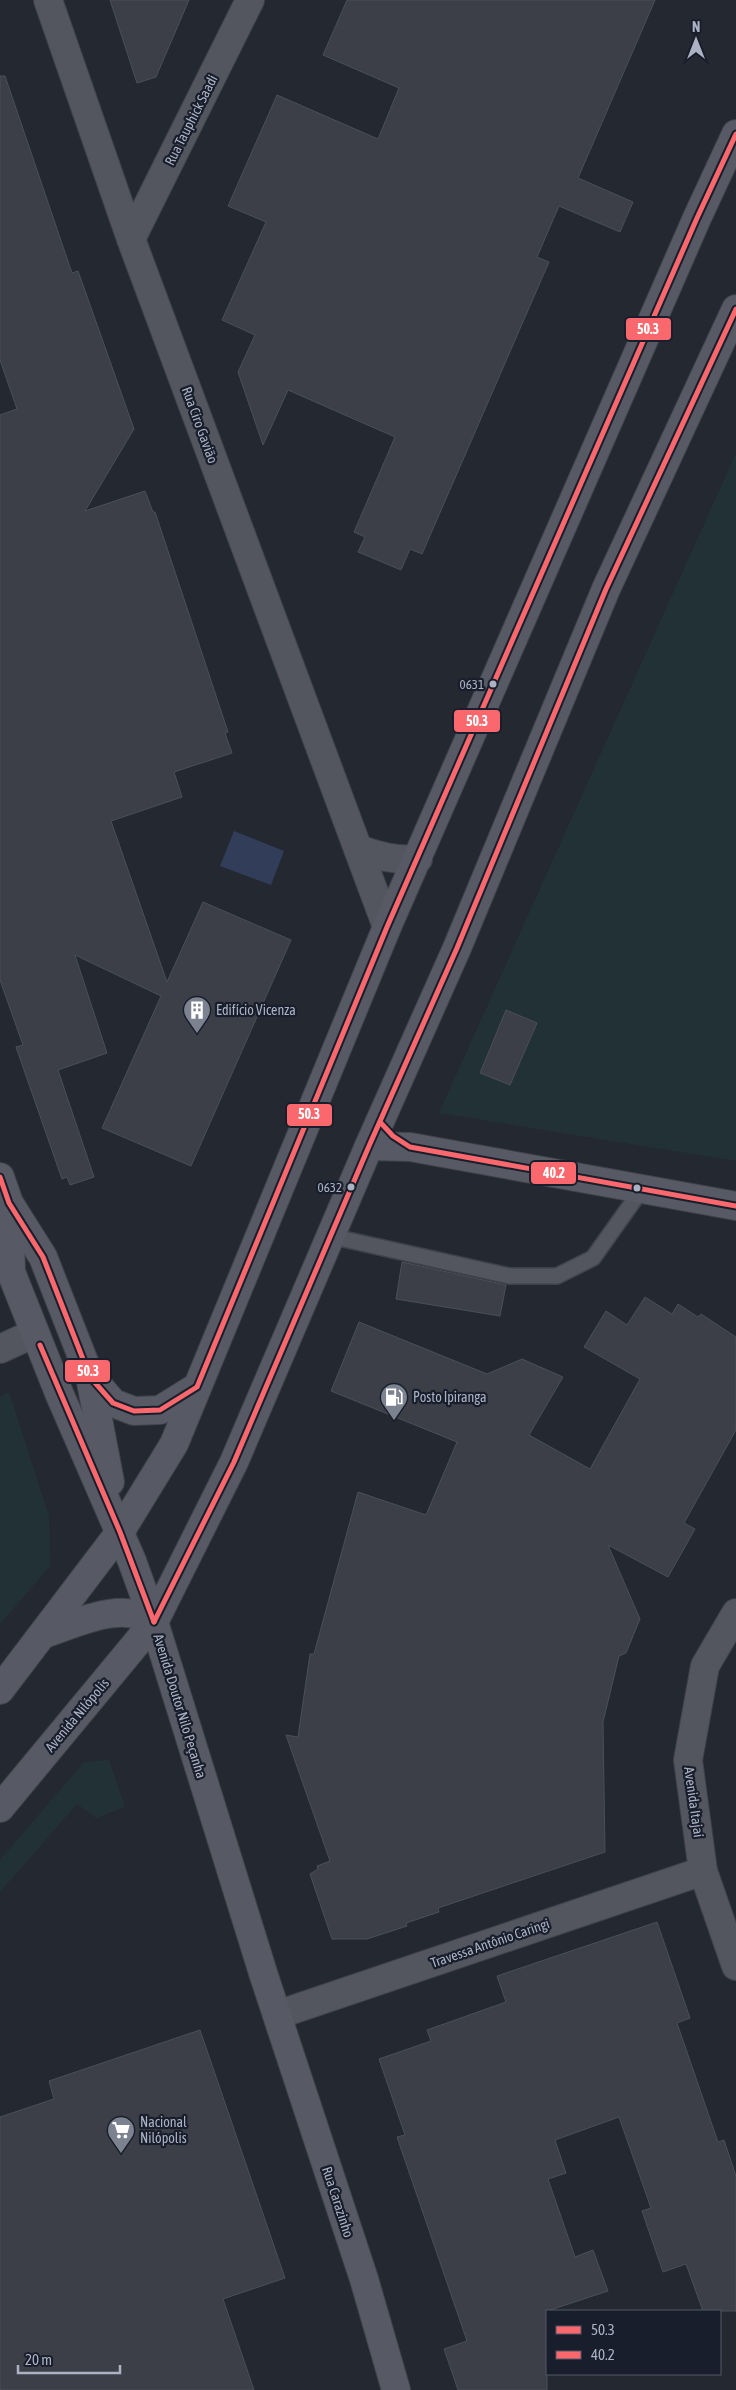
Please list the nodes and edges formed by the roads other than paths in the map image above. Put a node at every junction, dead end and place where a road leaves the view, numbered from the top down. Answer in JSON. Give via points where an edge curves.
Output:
{"nodes":[{"id":1,"x":48,"y":0,"type":"edge"},
{"id":2,"x":250,"y":0,"type":"edge"},
{"id":3,"x":736,"y":134,"type":"edge"},
{"id":4,"x":130,"y":239,"type":"junction"},
{"id":5,"x":736,"y":309,"type":"edge"},
{"id":6,"x":358,"y":848,"type":"junction"},
{"id":7,"x":418,"y":859,"type":"junction"},
{"id":8,"x":387,"y":928,"type":"junction"},
{"id":9,"x":374,"y":1134,"type":"junction"},
{"id":10,"x":0,"y":1177,"type":"edge"},
{"id":11,"x":642,"y":1189,"type":"junction"},
{"id":12,"x":9,"y":1203,"type":"junction"},
{"id":13,"x":736,"y":1206,"type":"edge"},
{"id":14,"x":330,"y":1236,"type":"junction"},
{"id":15,"x":35,"y":1333,"type":"junction"},
{"id":16,"x":0,"y":1349,"type":"edge"},
{"id":17,"x":90,"y":1377,"type":"junction"},
{"id":18,"x":197,"y":1387,"type":"junction"},
{"id":19,"x":120,"y":1532,"type":"junction"},
{"id":20,"x":736,"y":1613,"type":"edge"},
{"id":21,"x":154,"y":1622,"type":"junction"},
{"id":22,"x":44,"y":1634,"type":"junction"},
{"id":23,"x":0,"y":1690,"type":"edge"},
{"id":24,"x":0,"y":1808,"type":"edge"},
{"id":25,"x":703,"y":1871,"type":"junction"},
{"id":26,"x":736,"y":1966,"type":"edge"},
{"id":27,"x":277,"y":2015,"type":"junction"},
{"id":28,"x":396,"y":2390,"type":"edge"}],
"edges":[{"from":1,"to":4,"type":"street","name":"Rua Ciro Gavião"},
{"from":2,"to":4,"type":"street","name":"Rua Tauphick Saadi"},
{"from":3,"to":7,"type":"main road"},
{"from":4,"to":6,"type":"street","name":"Rua Ciro Gavião"},
{"from":5,"to":9,"type":"main road","name":"Avenida Doutor Nilo Peçanha","via":[[606,589],[457,948]]},
{"from":6,"to":7,"type":"street","via":[[378,856]]},
{"from":6,"to":8,"type":"street","name":"Rua Ciro Gavião"},
{"from":7,"to":8,"type":"main road"},
{"from":8,"to":18,"type":"main road"},
{"from":9,"to":11,"type":"main road","via":[[410,1147]]},
{"from":9,"to":14,"type":"main road","name":"Avenida Doutor Nilo Peçanha"},
{"from":10,"to":12,"type":"main road"},
{"from":11,"to":13,"type":"main road"},
{"from":11,"to":14,"type":"lane","via":[[593,1258],[557,1276],[509,1276]]},
{"from":12,"to":15,"type":"main road","via":[[12,1272]]},
{"from":12,"to":17,"type":"main road","via":[[43,1257]]},
{"from":14,"to":21,"type":"main road","name":"Avenida Doutor Nilo Peçanha","via":[[234,1462]]},
{"from":15,"to":16,"type":"street"},
{"from":15,"to":19,"type":"main road"},
{"from":17,"to":18,"type":"main road","via":[[113,1403],[134,1411],[160,1410]]},
{"from":17,"to":19,"type":"main road"},
{"from":18,"to":19,"type":"main road","via":[[174,1444]]},
{"from":19,"to":21,"type":"main road"},
{"from":19,"to":22,"type":"main road"},
{"from":20,"to":25,"type":"street","name":"Avenida Itajaí","via":[[705,1666],[688,1760]]},
{"from":21,"to":22,"type":"main road","via":[[124,1612]]},
{"from":21,"to":24,"type":"main road","name":"Avenida Nilópolis"},
{"from":21,"to":27,"type":"main road","name":"Avenida Doutor Nilo Peçanha"},
{"from":22,"to":23,"type":"main road"},
{"from":25,"to":26,"type":"street","name":"Avenida Itajaí"},
{"from":25,"to":27,"type":"street","name":"Travessa Antônio Caringi"},
{"from":27,"to":28,"type":"main road","name":"Rua Carazinho","via":[[364,2279]]}]}
